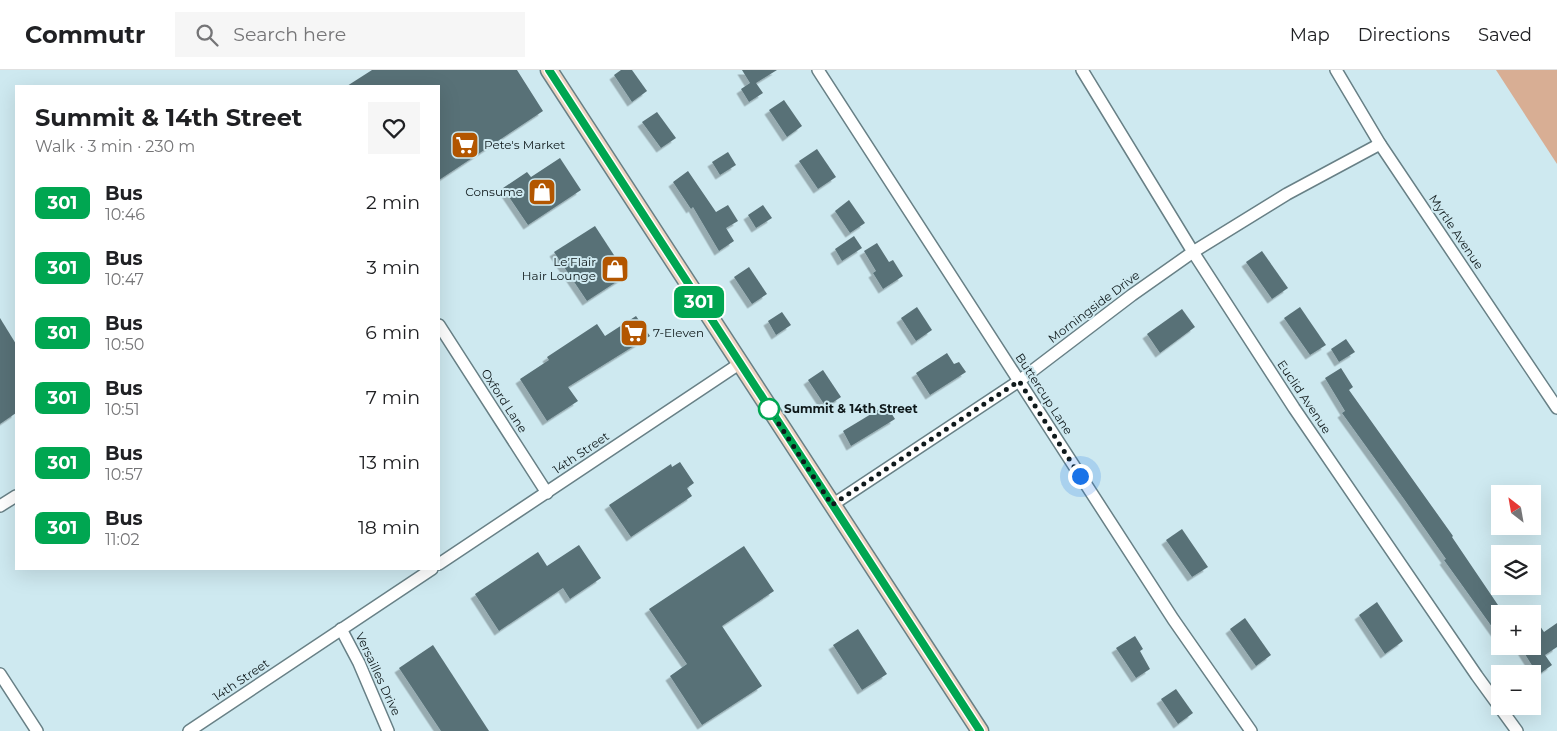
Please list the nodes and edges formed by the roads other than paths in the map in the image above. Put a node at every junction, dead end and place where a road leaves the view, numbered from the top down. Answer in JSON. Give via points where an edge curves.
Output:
{"nodes":[{"id":1,"x":549,"y":70,"type":"edge"},
{"id":2,"x":818,"y":70,"type":"edge"},
{"id":3,"x":1082,"y":70,"type":"edge"},
{"id":4,"x":1336,"y":70,"type":"edge"},
{"id":5,"x":1380,"y":144,"type":"junction"},
{"id":6,"x":1194,"y":252,"type":"junction"},
{"id":7,"x":440,"y":327,"type":"edge"},
{"id":8,"x":739,"y":364,"type":"junction"},
{"id":9,"x":1019,"y":381,"type":"junction"},
{"id":10,"x":1557,"y":408,"type":"edge"},
{"id":11,"x":547,"y":493,"type":"junction"},
{"id":12,"x":15,"y":497,"type":"edge"},
{"id":13,"x":832,"y":505,"type":"junction"},
{"id":14,"x":0,"y":506,"type":"edge"},
{"id":15,"x":440,"y":563,"type":"edge"},
{"id":16,"x":431,"y":570,"type":"edge"},
{"id":17,"x":342,"y":630,"type":"junction"},
{"id":18,"x":0,"y":674,"type":"edge"},
{"id":19,"x":37,"y":731,"type":"edge"},
{"id":20,"x":189,"y":731,"type":"edge"},
{"id":21,"x":388,"y":731,"type":"edge"},
{"id":22,"x":980,"y":731,"type":"edge"},
{"id":23,"x":1251,"y":731,"type":"edge"},
{"id":24,"x":1517,"y":731,"type":"edge"}],
"edges":[{"from":1,"to":8,"type":"main road"},
{"from":2,"to":9,"type":"street","name":"Buttercup Lane"},
{"from":3,"to":6,"type":"street","name":"Euclid Avenue"},
{"from":4,"to":5,"type":"street","name":"Myrtle Avenue"},
{"from":5,"to":6,"type":"street","name":"Morningside Drive","via":[[1287,194]]},
{"from":5,"to":10,"type":"street","name":"Myrtle Avenue"},
{"from":6,"to":9,"type":"street","name":"Morningside Drive"},
{"from":6,"to":24,"type":"street","name":"Euclid Avenue","via":[[1294,408]]},
{"from":7,"to":11,"type":"street","name":"Oxford Lane"},
{"from":8,"to":11,"type":"street","name":"14th Street"},
{"from":8,"to":13,"type":"main road"},
{"from":9,"to":13,"type":"street","name":"Morningside Drive"},
{"from":9,"to":23,"type":"street","name":"Buttercup Lane","via":[[1173,619]]},
{"from":11,"to":15,"type":"street","name":"14th Street"},
{"from":12,"to":14,"type":"street"},
{"from":13,"to":22,"type":"main road"},
{"from":16,"to":17,"type":"street","name":"14th Street"},
{"from":17,"to":20,"type":"street","name":"14th Street"},
{"from":17,"to":21,"type":"street","name":"Versailles Drive"},
{"from":18,"to":19,"type":"street"}]}
